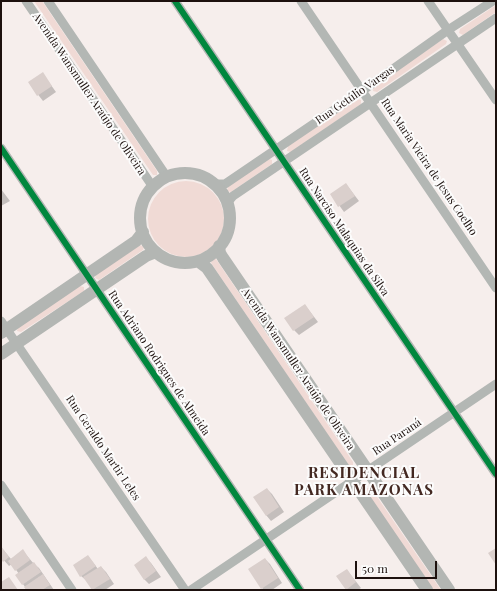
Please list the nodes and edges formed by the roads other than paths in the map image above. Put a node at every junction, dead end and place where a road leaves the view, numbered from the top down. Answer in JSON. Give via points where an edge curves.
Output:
{"nodes":[{"id":1,"x":26,"y":1,"type":"edge"},
{"id":2,"x":48,"y":1,"type":"edge"},
{"id":3,"x":175,"y":1,"type":"edge"},
{"id":4,"x":301,"y":1,"type":"edge"},
{"id":5,"x":428,"y":1,"type":"edge"},
{"id":6,"x":493,"y":1,"type":"edge"},
{"id":7,"x":496,"y":18,"type":"edge"},
{"id":8,"x":448,"y":30,"type":"junction"},
{"id":9,"x":457,"y":44,"type":"junction"},
{"id":10,"x":362,"y":91,"type":"junction"},
{"id":11,"x":496,"y":100,"type":"edge"},
{"id":12,"x":370,"y":103,"type":"junction"},
{"id":13,"x":1,"y":148,"type":"edge"},
{"id":14,"x":276,"y":149,"type":"junction"},
{"id":15,"x":284,"y":161,"type":"junction"},
{"id":16,"x":167,"y":177,"type":"junction"},
{"id":17,"x":215,"y":184,"type":"junction"},
{"id":18,"x":153,"y":187,"type":"junction"},
{"id":19,"x":227,"y":203,"type":"junction"},
{"id":20,"x":143,"y":232,"type":"junction"},
{"id":21,"x":219,"y":246,"type":"junction"},
{"id":22,"x":156,"y":252,"type":"junction"},
{"id":23,"x":199,"y":262,"type":"junction"},
{"id":24,"x":87,"y":274,"type":"junction"},
{"id":25,"x":496,"y":288,"type":"edge"},
{"id":26,"x":97,"y":289,"type":"junction"},
{"id":27,"x":3,"y":327,"type":"edge"},
{"id":28,"x":16,"y":343,"type":"junction"},
{"id":29,"x":1,"y":354,"type":"edge"},
{"id":30,"x":496,"y":384,"type":"edge"},
{"id":31,"x":454,"y":412,"type":"junction"},
{"id":32,"x":368,"y":471,"type":"junction"},
{"id":33,"x":496,"y":474,"type":"edge"},
{"id":34,"x":353,"y":481,"type":"junction"},
{"id":35,"x":1,"y":485,"type":"edge"},
{"id":36,"x":266,"y":540,"type":"junction"},
{"id":37,"x":72,"y":590,"type":"edge"},
{"id":38,"x":185,"y":590,"type":"edge"},
{"id":39,"x":191,"y":590,"type":"edge"},
{"id":40,"x":300,"y":590,"type":"edge"},
{"id":41,"x":427,"y":590,"type":"edge"},
{"id":42,"x":449,"y":590,"type":"edge"}],
"edges":[{"from":1,"to":18,"type":"street","name":"Avenida Wansmuller Araújo de Oliveira"},
{"from":2,"to":16,"type":"street","name":"Avenida Wansmuller Araújo de Oliveira"},
{"from":3,"to":14,"type":"street","name":"Rua Narciso Malaquias da Silva"},
{"from":4,"to":10,"type":"street","name":"Rua Maria Vieira de Jesus Coelho"},
{"from":5,"to":8,"type":"street"},
{"from":6,"to":8,"type":"street","name":"Rua Getúlio Vargas"},
{"from":7,"to":9,"type":"street","name":"Rua Getúlio Vargas"},
{"from":8,"to":9,"type":"street"},
{"from":8,"to":10,"type":"street","name":"Rua Getúlio Vargas"},
{"from":9,"to":11,"type":"street"},
{"from":9,"to":12,"type":"street","name":"Rua Getúlio Vargas"},
{"from":10,"to":12,"type":"street","name":"Rua Maria Vieira de Jesus Coelho"},
{"from":10,"to":14,"type":"street","name":"Rua Getúlio Vargas"},
{"from":12,"to":15,"type":"street","name":"Rua Getúlio Vargas"},
{"from":12,"to":25,"type":"street","name":"Rua Maria Vieira de Jesus Coelho"},
{"from":13,"to":24,"type":"street","name":"Rua Adriano Rodrigues de Almeida"},
{"from":14,"to":15,"type":"street","name":"Rua Narciso Malaquias da Silva"},
{"from":14,"to":17,"type":"street","name":"Rua Getúlio Vargas","via":[[224,184]]},
{"from":15,"to":19,"type":"street","name":"Rua Getúlio Vargas","via":[[233,196]]},
{"from":15,"to":31,"type":"street","name":"Rua Narciso Malaquias da Silva"},
{"from":16,"to":17,"type":"street","name":"Avenida Wansmuller Araújo de Oliveira","via":[[179,173],[192,174],[204,177]]},
{"from":16,"to":18,"type":"street","name":"Avenida Wansmuller Araújo de Oliveira"},
{"from":17,"to":19,"type":"street"},
{"from":18,"to":20,"type":"street","name":"Avenida Wansmuller Araújo de Oliveira","via":[[145,197],[141,210],[140,222]]},
{"from":19,"to":21,"type":"street","via":[[230,226],[225,240]]},
{"from":20,"to":22,"type":"street","name":"Avenida Wansmuller Araújo de Oliveira","via":[[148,244]]},
{"from":20,"to":24,"type":"street","via":[[136,241]]},
{"from":21,"to":23,"type":"street","via":[[216,251]]},
{"from":21,"to":32,"type":"street","name":"Avenida Wansmuller Araújo de Oliveira","via":[[223,258]]},
{"from":22,"to":23,"type":"street","name":"Avenida Wansmuller Araújo de Oliveira","via":[[165,259],[178,263]]},
{"from":22,"to":26,"type":"street"},
{"from":23,"to":34,"type":"street","name":"Avenida Wansmuller Araújo de Oliveira","via":[[207,268]]},
{"from":24,"to":26,"type":"street","name":"Rua Adriano Rodrigues de Almeida"},
{"from":24,"to":27,"type":"street"},
{"from":26,"to":28,"type":"street"},
{"from":26,"to":36,"type":"street","name":"Rua Adriano Rodrigues de Almeida"},
{"from":27,"to":28,"type":"street","name":"Rua Geraldo Martir Leles"},
{"from":28,"to":29,"type":"street"},
{"from":28,"to":38,"type":"street","name":"Rua Geraldo Martir Leles"},
{"from":30,"to":31,"type":"street","name":"Rua Paraná"},
{"from":31,"to":32,"type":"street","name":"Rua Paraná"},
{"from":31,"to":33,"type":"street","name":"Rua Narciso Malaquias da Silva"},
{"from":32,"to":34,"type":"street","name":"Rua Paraná"},
{"from":32,"to":42,"type":"street","name":"Avenida Wansmuller Araújo de Oliveira"},
{"from":34,"to":36,"type":"street","name":"Rua Paraná"},
{"from":34,"to":41,"type":"street","name":"Avenida Wansmuller Araújo de Oliveira"},
{"from":35,"to":37,"type":"street"},
{"from":36,"to":39,"type":"street","name":"Rua Paraná"},
{"from":36,"to":40,"type":"street","name":"Rua Adriano Rodrigues de Almeida"}]}
